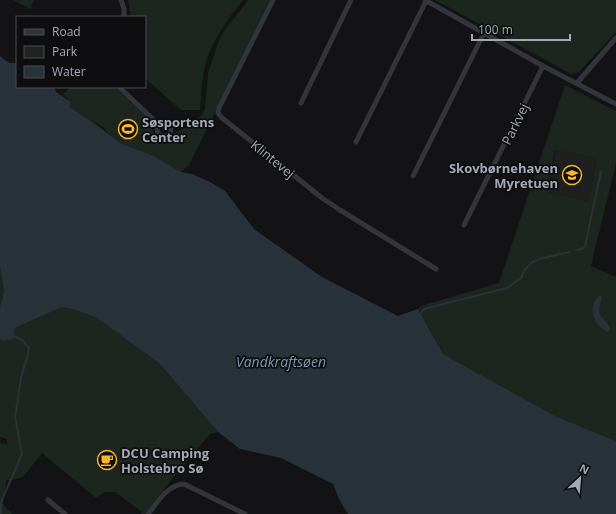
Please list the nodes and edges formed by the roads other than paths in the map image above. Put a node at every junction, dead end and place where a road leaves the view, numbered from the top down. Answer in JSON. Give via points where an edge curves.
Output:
{"nodes":[{"id":1,"x":121,"y":0,"type":"edge"},
{"id":2,"x":273,"y":0,"type":"edge"},
{"id":3,"x":351,"y":0,"type":"edge"},
{"id":4,"x":425,"y":1,"type":"edge"},
{"id":5,"x":124,"y":16,"type":"edge"},
{"id":6,"x":484,"y":33,"type":"junction"},
{"id":7,"x":616,"y":38,"type":"edge"},
{"id":8,"x":543,"y":66,"type":"junction"},
{"id":9,"x":577,"y":83,"type":"junction"},
{"id":10,"x":120,"y":88,"type":"edge"},
{"id":11,"x":301,"y":103,"type":"dead end"},
{"id":12,"x":616,"y":104,"type":"edge"},
{"id":13,"x":158,"y":124,"type":"dead end"},
{"id":14,"x":356,"y":142,"type":"dead end"},
{"id":15,"x":413,"y":176,"type":"dead end"},
{"id":16,"x":464,"y":225,"type":"dead end"},
{"id":17,"x":436,"y":269,"type":"dead end"},
{"id":18,"x":48,"y":500,"type":"dead end"},
{"id":19,"x":64,"y":514,"type":"edge"},
{"id":20,"x":148,"y":514,"type":"edge"},
{"id":21,"x":245,"y":514,"type":"edge"}],
"edges":[{"from":1,"to":5,"type":"street"},
{"from":2,"to":17,"type":"street","name":"Klintevej","via":[[218,113],[322,198]]},
{"from":3,"to":11,"type":"street"},
{"from":4,"to":6,"type":"street"},
{"from":4,"to":14,"type":"street"},
{"from":6,"to":8,"type":"street"},
{"from":6,"to":15,"type":"street"},
{"from":7,"to":9,"type":"street"},
{"from":8,"to":9,"type":"street"},
{"from":8,"to":16,"type":"street","name":"Parkvej"},
{"from":9,"to":12,"type":"street"},
{"from":10,"to":13,"type":"street"},
{"from":18,"to":19,"type":"street"},
{"from":20,"to":21,"type":"street","via":[[166,492],[176,485],[184,484]]}]}
